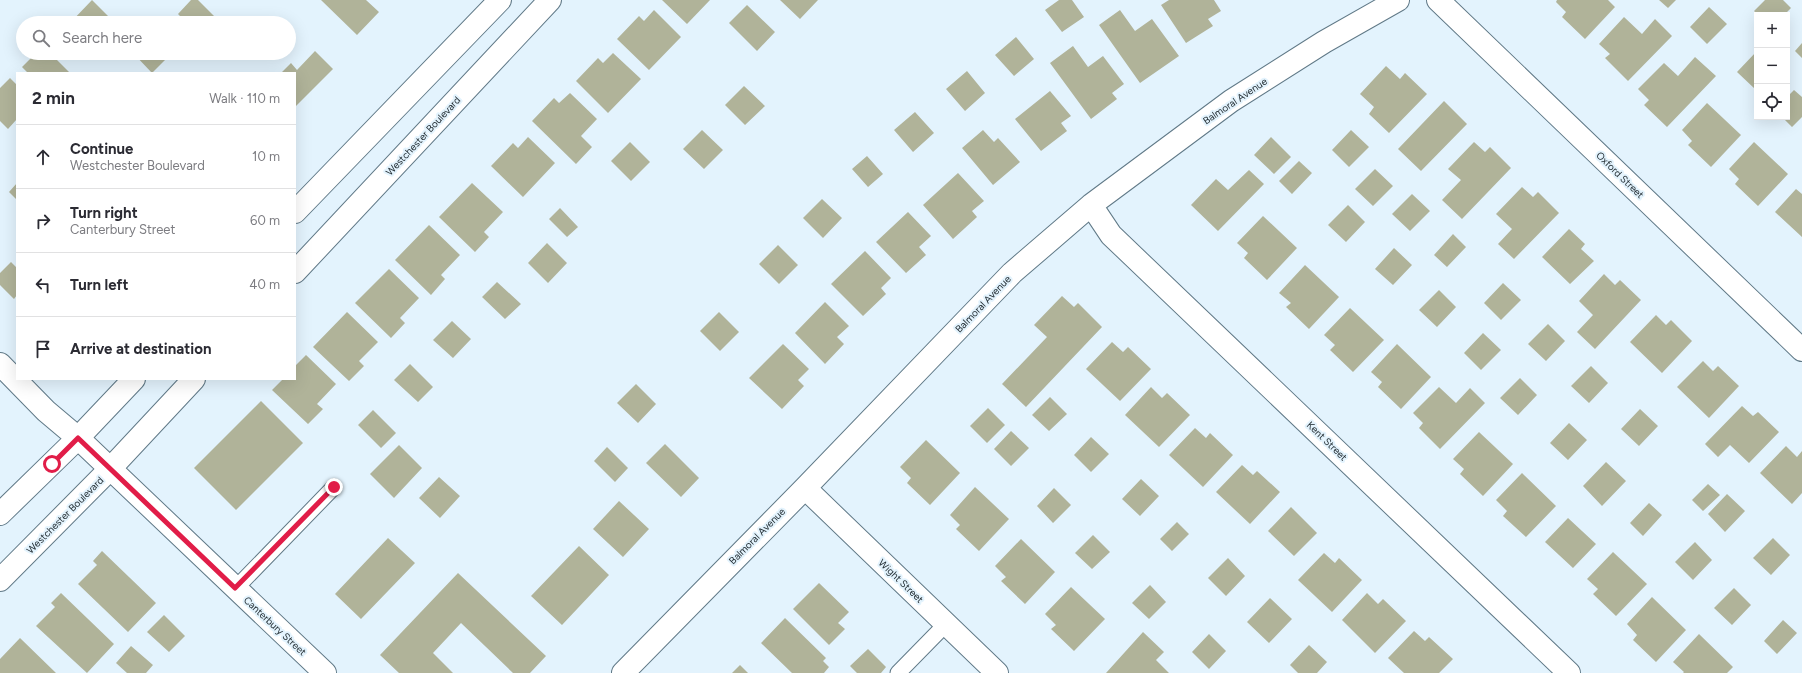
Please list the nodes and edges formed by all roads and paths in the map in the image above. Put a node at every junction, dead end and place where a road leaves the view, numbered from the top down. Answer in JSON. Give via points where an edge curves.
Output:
{"nodes":[{"id":1,"x":500,"y":0,"type":"edge"},
{"id":2,"x":550,"y":0,"type":"edge"},
{"id":3,"x":1398,"y":0,"type":"edge"},
{"id":4,"x":1438,"y":0,"type":"edge"},
{"id":5,"x":1091,"y":205,"type":"junction"},
{"id":6,"x":296,"y":211,"type":"edge"},
{"id":7,"x":296,"y":271,"type":"edge"},
{"id":8,"x":1802,"y":350,"type":"edge"},
{"id":9,"x":0,"y":364,"type":"edge"},
{"id":10,"x":133,"y":380,"type":"edge"},
{"id":11,"x":193,"y":380,"type":"edge"},
{"id":12,"x":78,"y":438,"type":"junction"},
{"id":13,"x":109,"y":470,"type":"junction"},
{"id":14,"x":334,"y":487,"type":"dead end"},
{"id":15,"x":805,"y":488,"type":"junction"},
{"id":16,"x":0,"y":514,"type":"edge"},
{"id":17,"x":0,"y":580,"type":"edge"},
{"id":18,"x":235,"y":588,"type":"junction"},
{"id":19,"x":946,"y":624,"type":"junction"},
{"id":20,"x":325,"y":673,"type":"edge"},
{"id":21,"x":622,"y":673,"type":"edge"},
{"id":22,"x":898,"y":673,"type":"edge"},
{"id":23,"x":997,"y":673,"type":"edge"},
{"id":24,"x":1569,"y":673,"type":"edge"}],
"edges":[{"from":1,"to":6,"type":"street"},
{"from":2,"to":7,"type":"street","name":"Westchester Boulevard"},
{"from":3,"to":5,"type":"street","name":"Balmoral Avenue","via":[[1324,42],[1232,101]]},
{"from":4,"to":8,"type":"street","name":"Oxford Street"},
{"from":5,"to":15,"type":"street","name":"Balmoral Avenue","via":[[1012,273]]},
{"from":5,"to":24,"type":"street","name":"Kent Street","via":[[1111,235]]},
{"from":9,"to":12,"type":"street","name":"Canterbury Street","via":[[46,411]]},
{"from":10,"to":12,"type":"street"},
{"from":11,"to":13,"type":"street","name":"Westchester Boulevard"},
{"from":12,"to":13,"type":"street","name":"Canterbury Street"},
{"from":12,"to":16,"type":"street"},
{"from":13,"to":17,"type":"street","name":"Westchester Boulevard"},
{"from":13,"to":18,"type":"street","name":"Canterbury Street"},
{"from":14,"to":18,"type":"lane"},
{"from":15,"to":19,"type":"street","name":"Wight Street"},
{"from":15,"to":21,"type":"street","name":"Balmoral Avenue"},
{"from":18,"to":20,"type":"street","name":"Canterbury Street"},
{"from":19,"to":22,"type":"lane"},
{"from":19,"to":23,"type":"street","name":"Wight Street"}]}
